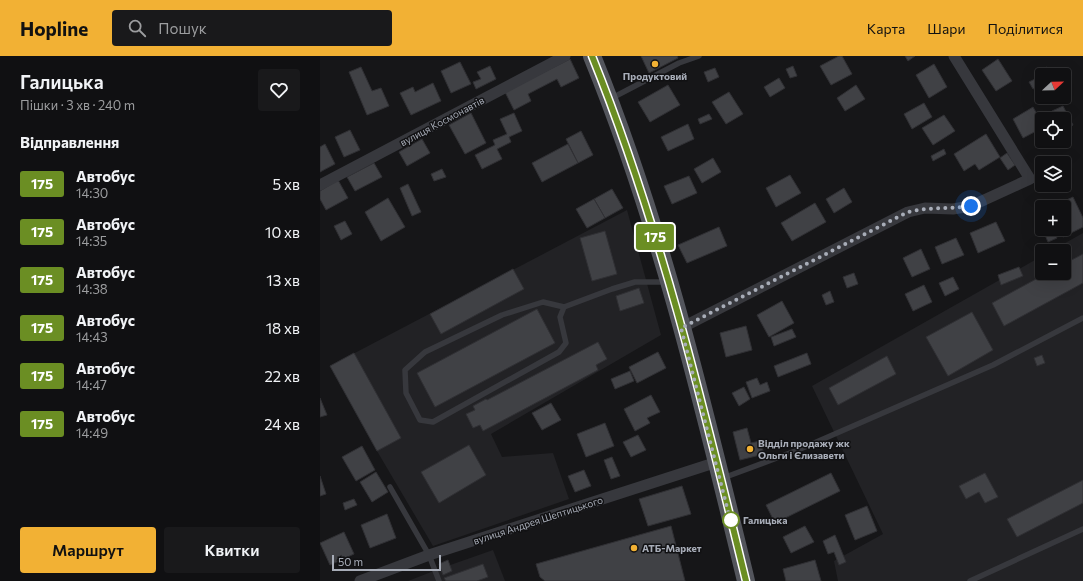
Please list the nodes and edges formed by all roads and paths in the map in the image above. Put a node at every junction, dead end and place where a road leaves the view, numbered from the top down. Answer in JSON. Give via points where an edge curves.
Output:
{"nodes":[{"id":1,"x":565,"y":56,"type":"edge"},
{"id":2,"x":592,"y":56,"type":"edge"},
{"id":3,"x":700,"y":56,"type":"edge"},
{"id":4,"x":954,"y":56,"type":"edge"},
{"id":5,"x":610,"y":99,"type":"junction"},
{"id":6,"x":320,"y":185,"type":"edge"},
{"id":7,"x":668,"y":282,"type":"junction"},
{"id":8,"x":564,"y":307,"type":"junction"},
{"id":9,"x":1083,"y":318,"type":"edge"},
{"id":10,"x":681,"y":328,"type":"junction"},
{"id":11,"x":717,"y":462,"type":"junction"},
{"id":12,"x":721,"y":479,"type":"junction"},
{"id":13,"x":390,"y":487,"type":"dead end"},
{"id":14,"x":1083,"y":529,"type":"edge"},
{"id":15,"x":430,"y":555,"type":"junction"},
{"id":16,"x":360,"y":581,"type":"edge"},
{"id":17,"x":439,"y":581,"type":"edge"},
{"id":18,"x":746,"y":581,"type":"edge"},
{"id":19,"x":970,"y":581,"type":"edge"}],
"edges":[{"from":1,"to":6,"type":"street","name":"вулиця Космонавтів"},
{"from":2,"to":5,"type":"main road"},
{"from":3,"to":5,"type":"lane","via":[[679,63]]},
{"from":4,"to":10,"type":"street","via":[[1030,179],[971,206],[953,209],[926,208],[908,212]]},
{"from":5,"to":7,"type":"main road","via":[[630,154]]},
{"from":7,"to":8,"type":"lane","via":[[635,282]]},
{"from":7,"to":10,"type":"main road"},
{"from":8,"to":8,"type":"lane","via":[[560,317],[566,344],[559,352],[433,422],[420,420],[406,393],[405,370],[425,352],[502,315],[543,302]]},
{"from":9,"to":12,"type":"lane","via":[[993,365],[798,450]]},
{"from":10,"to":11,"type":"main road"},
{"from":11,"to":12,"type":"main road"},
{"from":11,"to":15,"type":"street","name":"вулиця Андрея Шептицького"},
{"from":12,"to":18,"type":"main road"},
{"from":13,"to":15,"type":"lane"},
{"from":14,"to":19,"type":"lane"},
{"from":15,"to":16,"type":"street","name":"вулиця Андрея Шептицького"},
{"from":15,"to":17,"type":"lane"}]}
